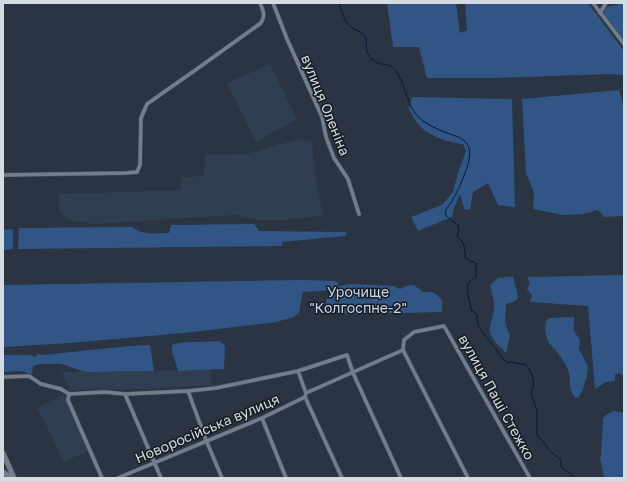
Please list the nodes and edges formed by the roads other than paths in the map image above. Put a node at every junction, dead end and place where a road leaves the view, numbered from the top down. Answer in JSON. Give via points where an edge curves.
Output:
{"nodes":[{"id":1,"x":260,"y":3,"type":"edge"},
{"id":2,"x":273,"y":3,"type":"edge"},
{"id":3,"x":593,"y":3,"type":"edge"},
{"id":4,"x":606,"y":3,"type":"edge"},
{"id":5,"x":600,"y":13,"type":"junction"},
{"id":6,"x":624,"y":44,"type":"edge"},
{"id":7,"x":3,"y":175,"type":"edge"},
{"id":8,"x":359,"y":214,"type":"dead end"},
{"id":9,"x":403,"y":350,"type":"junction"},
{"id":10,"x":298,"y":371,"type":"junction"},
{"id":11,"x":353,"y":373,"type":"junction"},
{"id":12,"x":3,"y":377,"type":"edge"},
{"id":13,"x":188,"y":390,"type":"junction"},
{"id":14,"x":69,"y":394,"type":"junction"},
{"id":15,"x":125,"y":394,"type":"junction"},
{"id":16,"x":306,"y":395,"type":"junction"},
{"id":17,"x":262,"y":418,"type":"junction"},
{"id":18,"x":206,"y":440,"type":"junction"},
{"id":19,"x":3,"y":454,"type":"edge"},
{"id":20,"x":154,"y":463,"type":"junction"},
{"id":21,"x":3,"y":472,"type":"edge"},
{"id":22,"x":11,"y":478,"type":"edge"},
{"id":23,"x":14,"y":478,"type":"edge"},
{"id":24,"x":102,"y":478,"type":"edge"},
{"id":25,"x":118,"y":478,"type":"edge"},
{"id":26,"x":161,"y":478,"type":"edge"},
{"id":27,"x":222,"y":478,"type":"edge"},
{"id":28,"x":286,"y":478,"type":"edge"},
{"id":29,"x":342,"y":478,"type":"edge"},
{"id":30,"x":400,"y":478,"type":"edge"},
{"id":31,"x":468,"y":478,"type":"edge"},
{"id":32,"x":530,"y":478,"type":"edge"}],
"edges":[{"from":1,"to":7,"type":"street","via":[[264,13],[261,22],[147,104],[141,118],[139,169],[126,173]]},
{"from":2,"to":8,"type":"street","name":"вулиця Оленіна","via":[[322,117],[334,158],[348,179]]},
{"from":3,"to":5,"type":"street"},
{"from":4,"to":5,"type":"street"},
{"from":5,"to":6,"type":"street"},
{"from":9,"to":11,"type":"street","name":"Новоросійська вулиця"},
{"from":9,"to":31,"type":"street"},
{"from":9,"to":32,"type":"street","name":"вулиця Паші Стежко","via":[[404,340],[414,332],[444,326]]},
{"from":10,"to":11,"type":"street","via":[[347,355]]},
{"from":10,"to":13,"type":"street","via":[[216,388]]},
{"from":10,"to":16,"type":"street"},
{"from":11,"to":16,"type":"street","name":"Новоросійська вулиця"},
{"from":11,"to":30,"type":"street"},
{"from":12,"to":14,"type":"street","via":[[29,376],[41,384],[61,389]]},
{"from":13,"to":15,"type":"street"},
{"from":13,"to":18,"type":"street"},
{"from":14,"to":15,"type":"street"},
{"from":14,"to":24,"type":"street","via":[[68,400]]},
{"from":15,"to":20,"type":"street"},
{"from":16,"to":17,"type":"street","name":"Новоросійська вулиця"},
{"from":16,"to":29,"type":"street"},
{"from":17,"to":18,"type":"street","name":"Новоросійська вулиця"},
{"from":17,"to":28,"type":"street"},
{"from":18,"to":20,"type":"street","name":"Новоросійська вулиця"},
{"from":18,"to":27,"type":"street"},
{"from":19,"to":23,"type":"main road"},
{"from":20,"to":25,"type":"street","name":"Новоросійська вулиця"},
{"from":20,"to":26,"type":"street"},
{"from":21,"to":22,"type":"main road"}]}
